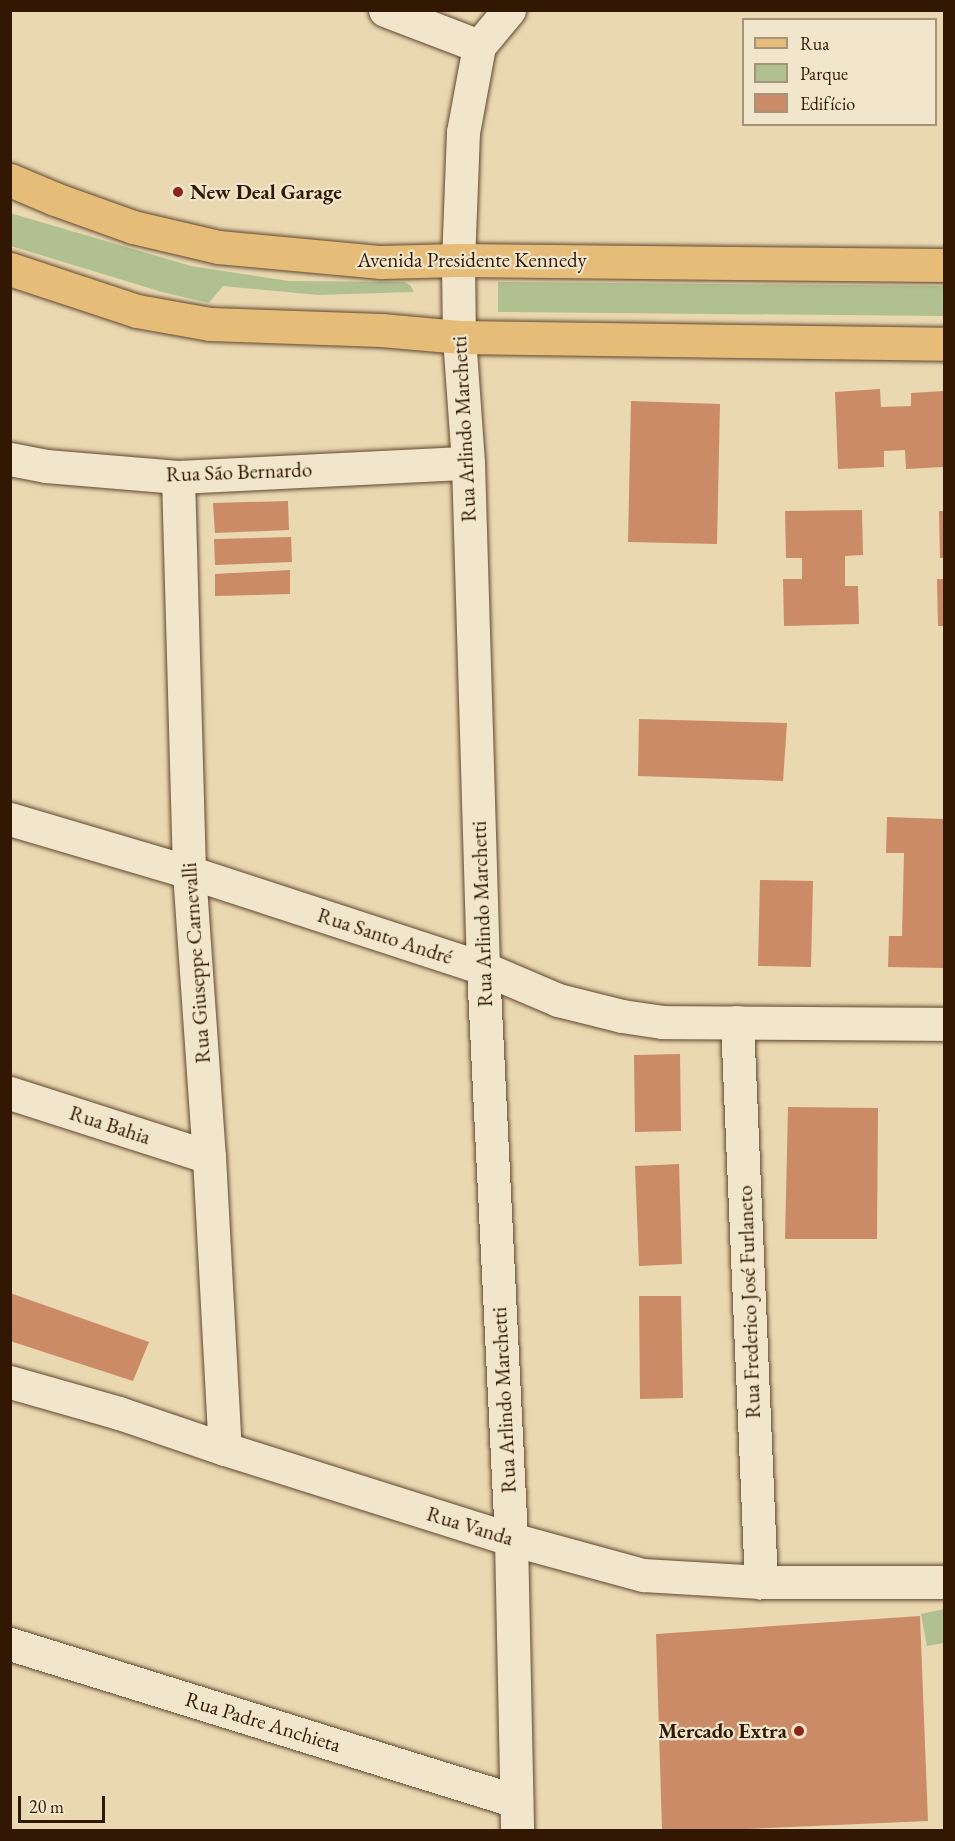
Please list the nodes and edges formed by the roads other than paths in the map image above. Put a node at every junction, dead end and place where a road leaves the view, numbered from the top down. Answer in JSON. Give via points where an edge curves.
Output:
{"nodes":[{"id":1,"x":385,"y":10,"type":"edge"},
{"id":2,"x":509,"y":10,"type":"edge"},
{"id":3,"x":479,"y":46,"type":"junction"},
{"id":4,"x":10,"y":180,"type":"edge"},
{"id":5,"x":458,"y":260,"type":"junction"},
{"id":6,"x":945,"y":265,"type":"edge"},
{"id":7,"x":10,"y":269,"type":"edge"},
{"id":8,"x":459,"y":337,"type":"junction"},
{"id":9,"x":945,"y":344,"type":"edge"},
{"id":10,"x":10,"y":459,"type":"edge"},
{"id":11,"x":468,"y":463,"type":"junction"},
{"id":12,"x":178,"y":477,"type":"junction"},
{"id":13,"x":10,"y":819,"type":"edge"},
{"id":14,"x":189,"y":872,"type":"junction"},
{"id":15,"x":483,"y":968,"type":"junction"},
{"id":16,"x":737,"y":1022,"type":"junction"},
{"id":17,"x":945,"y":1024,"type":"edge"},
{"id":18,"x":10,"y":1093,"type":"edge"},
{"id":19,"x":209,"y":1157,"type":"junction"},
{"id":20,"x":10,"y":1382,"type":"edge"},
{"id":21,"x":225,"y":1449,"type":"junction"},
{"id":22,"x":511,"y":1539,"type":"junction"},
{"id":23,"x":761,"y":1582,"type":"junction"},
{"id":24,"x":945,"y":1582,"type":"edge"},
{"id":25,"x":10,"y":1644,"type":"edge"},
{"id":26,"x":516,"y":1815,"type":"edge"}],
"edges":[{"from":1,"to":3,"type":"street"},
{"from":2,"to":3,"type":"street","name":"Rua Arlindo Marchetti"},
{"from":3,"to":5,"type":"street","name":"Rua Arlindo Marchetti","via":[[463,132]]},
{"from":4,"to":5,"type":"main road","name":"Avenida Presidente Kennedy","via":[[133,227],[218,247],[381,262]]},
{"from":5,"to":6,"type":"main road","name":"Avenida Presidente Kennedy"},
{"from":5,"to":8,"type":"street","name":"Rua Arlindo Marchetti"},
{"from":7,"to":8,"type":"main road","via":[[137,311],[210,324]]},
{"from":8,"to":9,"type":"main road"},
{"from":8,"to":11,"type":"street","name":"Rua Arlindo Marchetti"},
{"from":10,"to":12,"type":"street","name":"Rua São Bernardo","via":[[46,466]]},
{"from":11,"to":12,"type":"street","name":"Rua São Bernardo"},
{"from":11,"to":15,"type":"street","name":"Rua Arlindo Marchetti"},
{"from":12,"to":14,"type":"street","name":"Rua Giuseppe Carnevalli"},
{"from":13,"to":14,"type":"street","name":"Rua Santo André"},
{"from":14,"to":15,"type":"street","name":"Rua Santo André"},
{"from":14,"to":19,"type":"street","name":"Rua Giuseppe Carnevalli"},
{"from":15,"to":16,"type":"street","name":"Rua Santo André","via":[[558,1000],[622,1016],[662,1022]]},
{"from":15,"to":22,"type":"street","name":"Rua Arlindo Marchetti"},
{"from":16,"to":17,"type":"street","name":"Rua Santo André"},
{"from":16,"to":23,"type":"street","name":"Rua Frederico José Furlaneto"},
{"from":18,"to":19,"type":"street","name":"Rua Bahia"},
{"from":19,"to":21,"type":"street","name":"Rua Giuseppe Carnevalli"},
{"from":20,"to":21,"type":"street","name":"Rua Vanda"},
{"from":21,"to":22,"type":"street","name":"Rua Vanda"},
{"from":22,"to":23,"type":"street","name":"Rua Vanda","via":[[643,1575]]},
{"from":22,"to":26,"type":"street","name":"Rua Arlindo Marchetti"},
{"from":23,"to":24,"type":"street","name":"Rua Vanda"},
{"from":25,"to":26,"type":"street","name":"Rua Padre Anchieta"}]}
